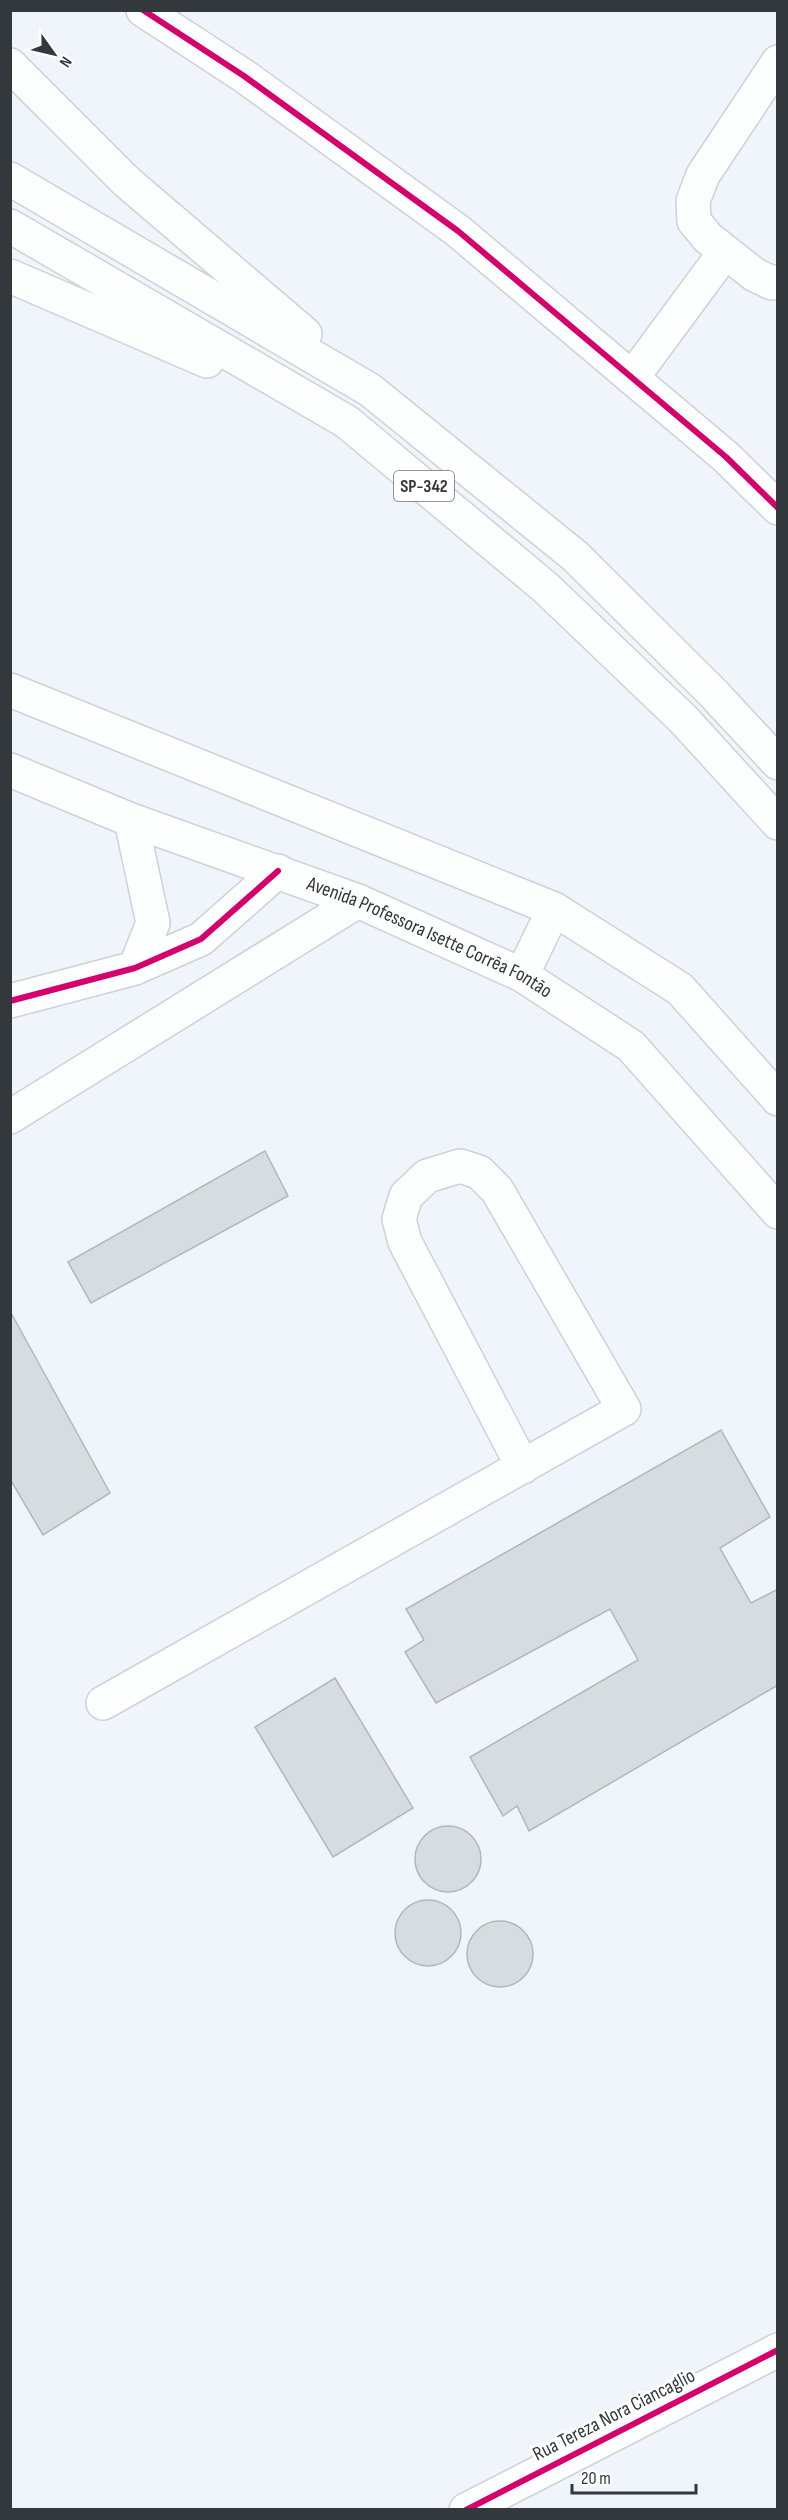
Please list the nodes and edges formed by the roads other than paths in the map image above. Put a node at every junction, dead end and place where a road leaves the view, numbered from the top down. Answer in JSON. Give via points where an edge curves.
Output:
{"nodes":[{"id":1,"x":143,"y":10,"type":"edge"},
{"id":2,"x":777,"y":62,"type":"edge"},
{"id":3,"x":10,"y":65,"type":"edge"},
{"id":4,"x":10,"y":179,"type":"edge"},
{"id":5,"x":10,"y":226,"type":"edge"},
{"id":6,"x":725,"y":252,"type":"junction"},
{"id":7,"x":10,"y":276,"type":"edge"},
{"id":8,"x":777,"y":282,"type":"edge"},
{"id":9,"x":632,"y":378,"type":"junction"},
{"id":10,"x":370,"y":390,"type":"junction"},
{"id":11,"x":347,"y":422,"type":"junction"},
{"id":12,"x":777,"y":508,"type":"edge"},
{"id":13,"x":10,"y":690,"type":"edge"},
{"id":14,"x":777,"y":763,"type":"edge"},
{"id":15,"x":10,"y":770,"type":"edge"},
{"id":16,"x":131,"y":820,"type":"junction"},
{"id":17,"x":777,"y":823,"type":"edge"},
{"id":18,"x":278,"y":871,"type":"junction"},
{"id":19,"x":358,"y":901,"type":"junction"},
{"id":20,"x":554,"y":909,"type":"junction"},
{"id":21,"x":135,"y":968,"type":"junction"},
{"id":22,"x":522,"y":975,"type":"junction"},
{"id":23,"x":10,"y":1001,"type":"edge"},
{"id":24,"x":777,"y":1099,"type":"edge"},
{"id":25,"x":10,"y":1117,"type":"edge"},
{"id":26,"x":777,"y":1212,"type":"edge"},
{"id":27,"x":523,"y":1467,"type":"junction"},
{"id":28,"x":103,"y":1703,"type":"dead end"},
{"id":29,"x":777,"y":2350,"type":"edge"},
{"id":30,"x":466,"y":2510,"type":"edge"}],
"edges":[{"from":1,"to":9,"type":"main road","via":[[244,76],[458,231]]},
{"from":2,"to":6,"type":"main road","via":[[703,175],[693,201],[694,221]]},
{"from":3,"to":10,"type":"main road","via":[[127,182]]},
{"from":4,"to":10,"type":"main road","number":"SP-342"},
{"from":5,"to":11,"type":"main road","number":"SP-342"},
{"from":6,"to":8,"type":"main road","via":[[755,275]]},
{"from":6,"to":9,"type":"main road"},
{"from":7,"to":11,"type":"main road"},
{"from":9,"to":12,"type":"main road","via":[[726,457]]},
{"from":10,"to":14,"type":"main road","number":"SP-342","via":[[575,556],[713,693]]},
{"from":11,"to":17,"type":"main road","number":"SP-342","via":[[546,588],[683,719]]},
{"from":13,"to":20,"type":"main road"},
{"from":15,"to":16,"type":"main road","name":"Avenida Professora Isette Corrêa Fontão"},
{"from":16,"to":18,"type":"main road","name":"Avenida Professora Isette Corrêa Fontão"},
{"from":16,"to":21,"type":"main road","via":[[153,924]]},
{"from":18,"to":19,"type":"main road","name":"Avenida Professora Isette Corrêa Fontão"},
{"from":18,"to":21,"type":"main road","via":[[201,939]]},
{"from":19,"to":22,"type":"main road","name":"Avenida Professora Isette Corrêa Fontão"},
{"from":19,"to":25,"type":"main road"},
{"from":20,"to":22,"type":"main road"},
{"from":20,"to":24,"type":"main road","via":[[680,989]]},
{"from":21,"to":23,"type":"main road"},
{"from":22,"to":26,"type":"main road","name":"Avenida Professora Isette Corrêa Fontão","via":[[631,1047]]},
{"from":27,"to":27,"type":"main road","via":[[624,1409],[497,1190],[479,1172],[460,1166],[427,1176],[406,1196],[399,1219],[405,1242]]},
{"from":27,"to":28,"type":"main road"},
{"from":29,"to":30,"type":"main road","name":"Rua Tereza Nora Ciancaglio"}]}
